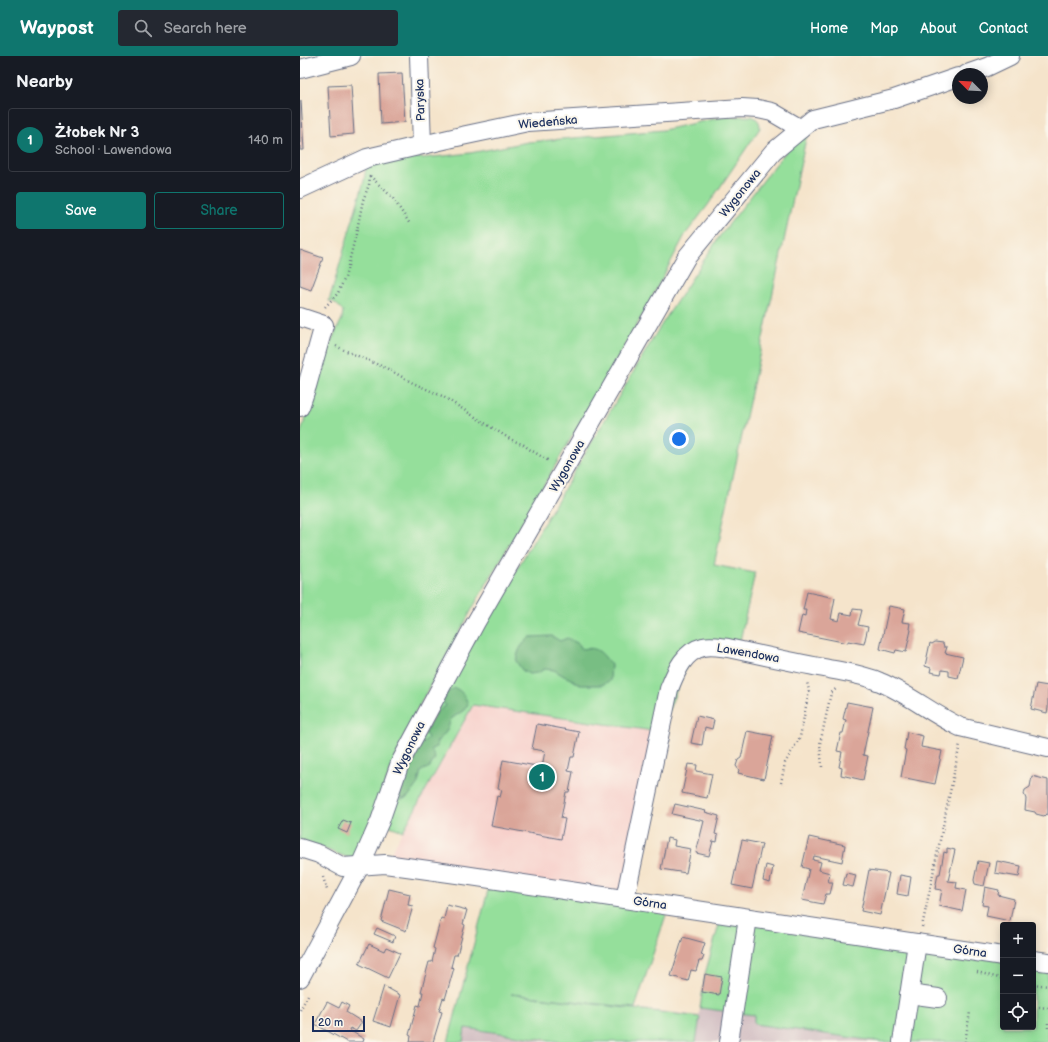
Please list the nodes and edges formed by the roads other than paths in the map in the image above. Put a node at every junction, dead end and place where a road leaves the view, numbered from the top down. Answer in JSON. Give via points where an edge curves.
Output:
{"nodes":[{"id":1,"x":351,"y":56,"type":"edge"},
{"id":2,"x":419,"y":56,"type":"edge"},
{"id":3,"x":1010,"y":56,"type":"edge"},
{"id":4,"x":984,"y":68,"type":"edge"},
{"id":5,"x":300,"y":69,"type":"edge"},
{"id":6,"x":952,"y":79,"type":"edge"},
{"id":7,"x":801,"y":129,"type":"junction"},
{"id":8,"x":422,"y":145,"type":"junction"},
{"id":9,"x":300,"y":189,"type":"edge"},
{"id":10,"x":312,"y":324,"type":"edge"},
{"id":11,"x":300,"y":407,"type":"edge"},
{"id":12,"x":1048,"y":748,"type":"edge"},
{"id":13,"x":300,"y":848,"type":"edge"},
{"id":14,"x":360,"y":866,"type":"junction"},
{"id":15,"x":625,"y":900,"type":"junction"},
{"id":16,"x":748,"y":918,"type":"junction"},
{"id":17,"x":917,"y":943,"type":"junction"},
{"id":18,"x":1000,"y":956,"type":"edge"},
{"id":19,"x":1036,"y":960,"type":"edge"},
{"id":20,"x":1048,"y":962,"type":"edge"},
{"id":21,"x":300,"y":978,"type":"edge"},
{"id":22,"x":909,"y":994,"type":"junction"},
{"id":23,"x":938,"y":998,"type":"dead end"},
{"id":24,"x":729,"y":1042,"type":"edge"},
{"id":25,"x":902,"y":1042,"type":"edge"}],
"edges":[{"from":1,"to":5,"type":"street"},
{"from":2,"to":8,"type":"street","name":"Paryska"},
{"from":3,"to":4,"type":"street"},
{"from":6,"to":7,"type":"street","name":"Wygonowa","via":[[894,99],[813,119]]},
{"from":7,"to":8,"type":"street","name":"Wiedeńska","via":[[772,112],[742,108],[528,122]]},
{"from":7,"to":14,"type":"street","name":"Wygonowa","via":[[773,152],[686,258],[476,622],[400,763],[380,821]]},
{"from":8,"to":9,"type":"street","name":"Wiedeńska","via":[[367,158]]},
{"from":10,"to":11,"type":"street","via":[[307,386]]},
{"from":12,"to":15,"type":"street","name":"Lawendowa","via":[[960,727],[896,689],[863,676],[728,648],[703,647],[685,658],[676,670],[669,689]]},
{"from":13,"to":14,"type":"street","name":"Górna","via":[[319,854],[343,867]]},
{"from":14,"to":15,"type":"street","name":"Górna","via":[[385,864]]},
{"from":14,"to":21,"type":"street","name":"Wygonowa"},
{"from":15,"to":16,"type":"street","name":"Górna"},
{"from":16,"to":17,"type":"street","name":"Górna"},
{"from":16,"to":24,"type":"street"},
{"from":17,"to":18,"type":"street","name":"Górna"},
{"from":17,"to":22,"type":"street"},
{"from":19,"to":20,"type":"street"},
{"from":22,"to":23,"type":"street"},
{"from":22,"to":25,"type":"street"}]}
